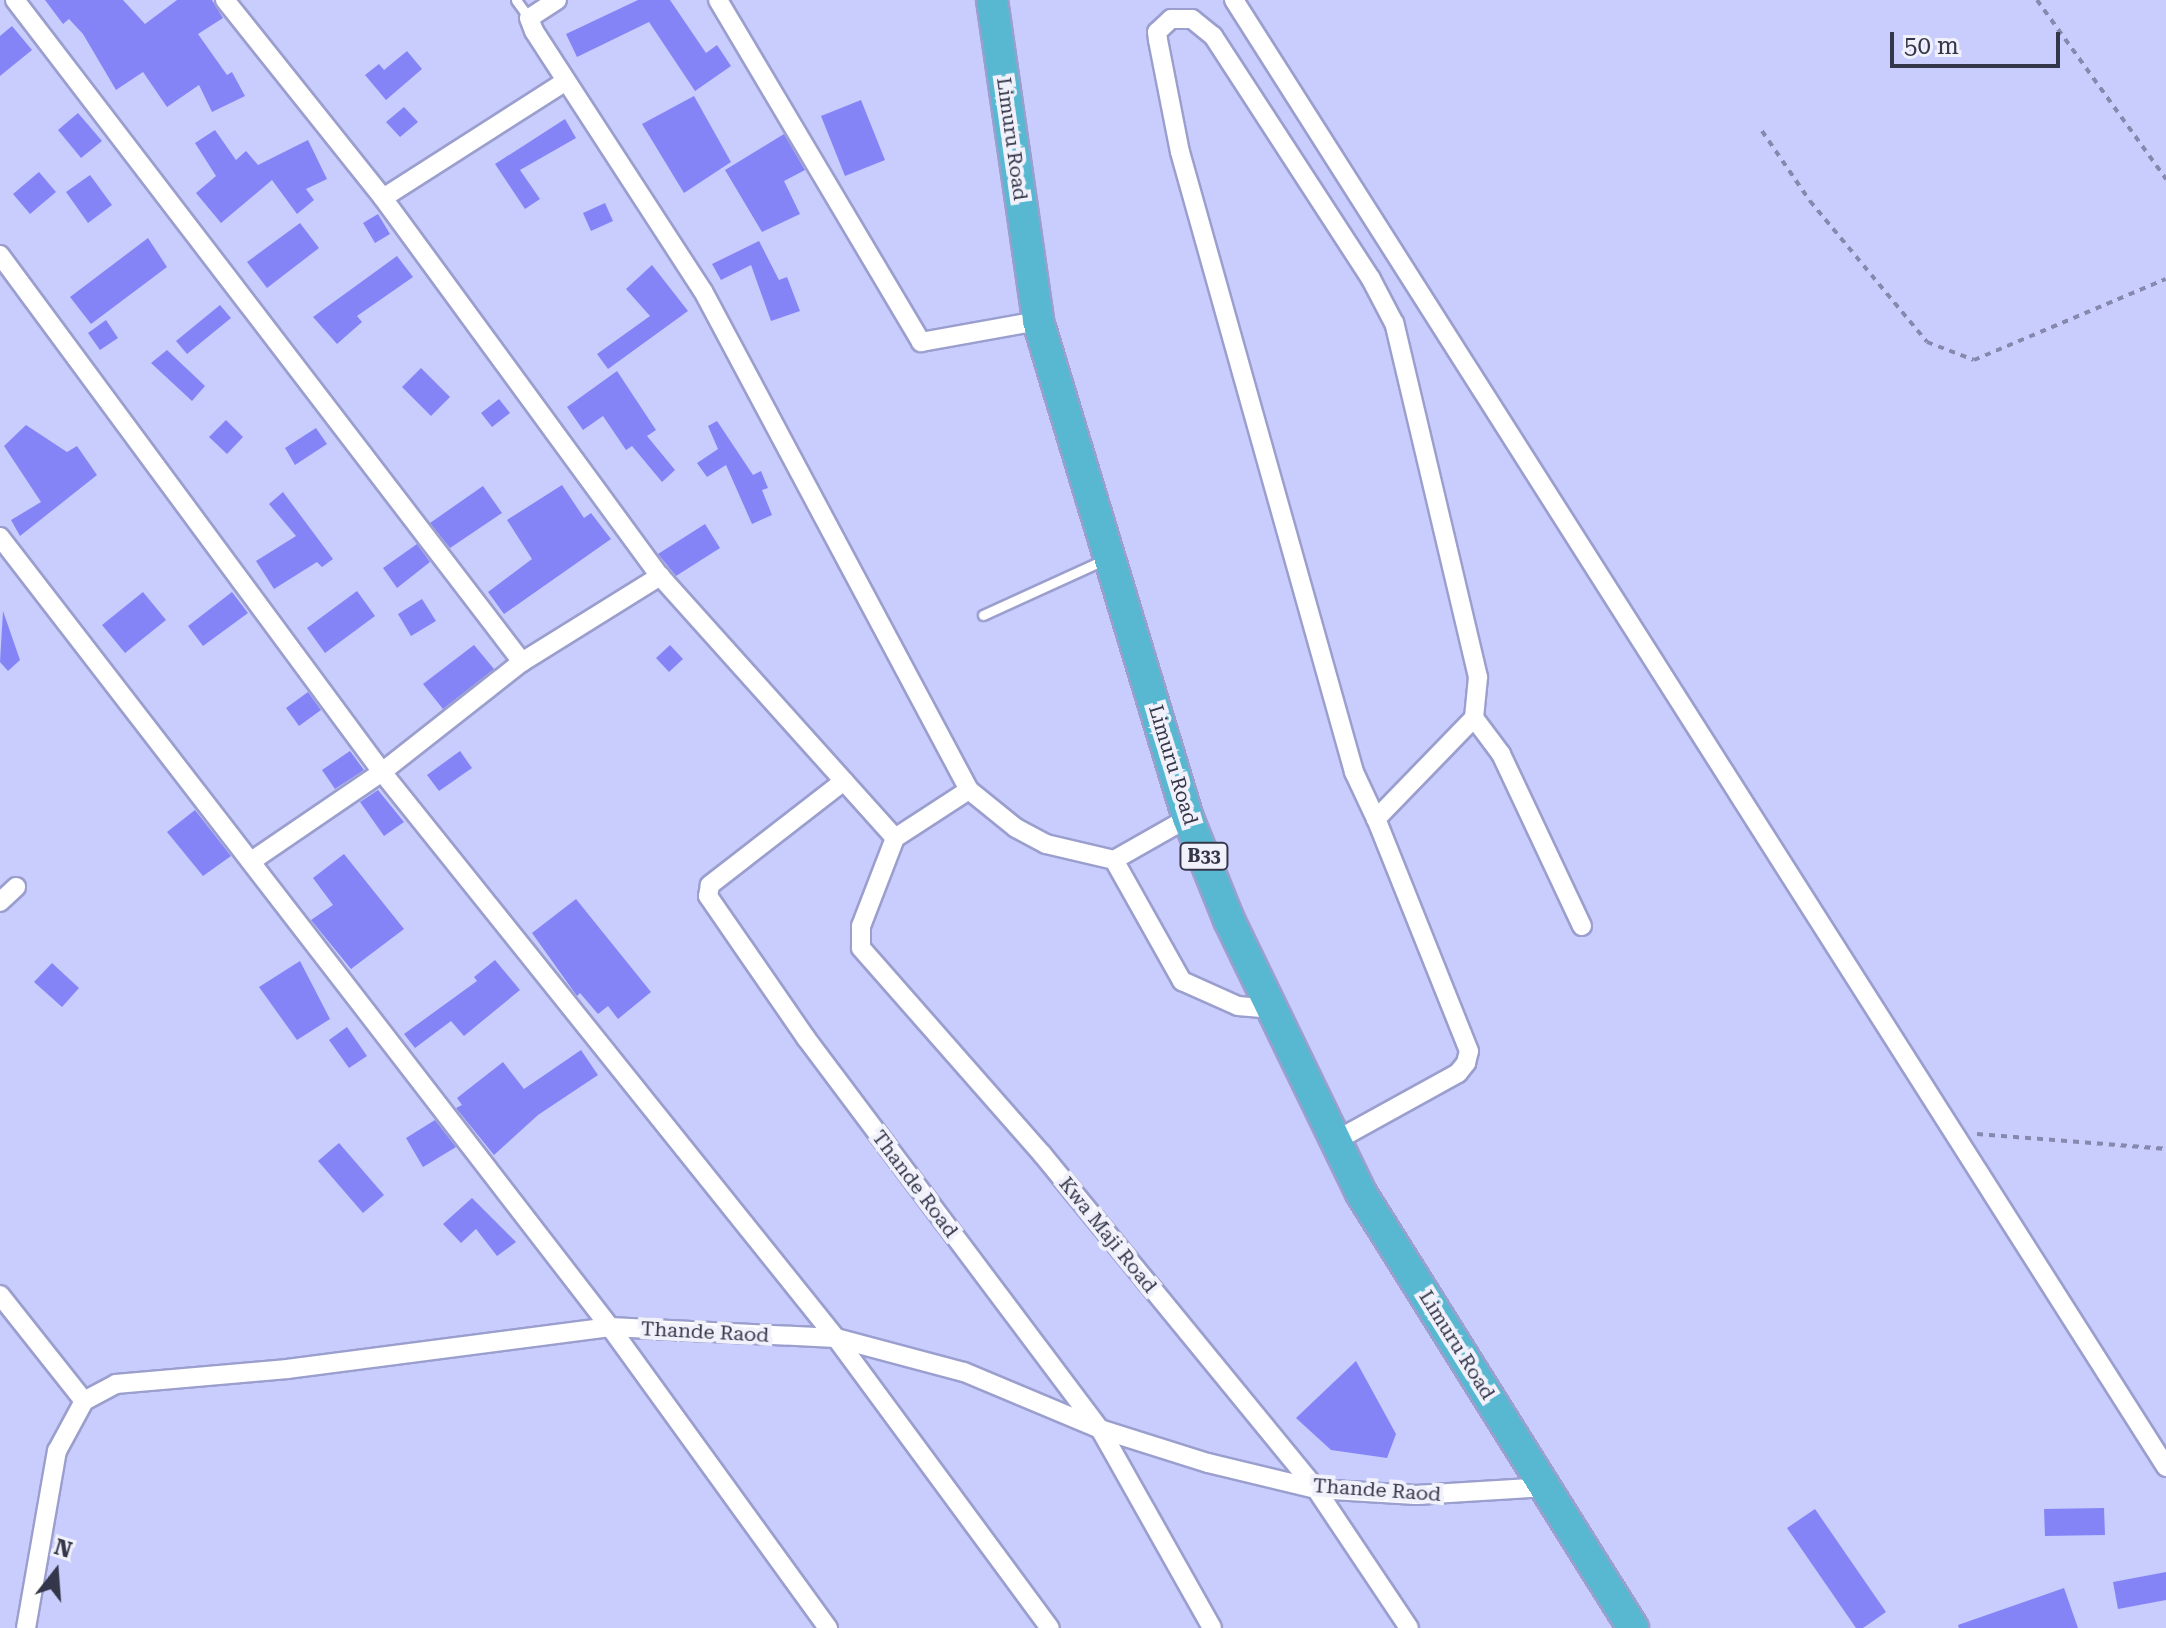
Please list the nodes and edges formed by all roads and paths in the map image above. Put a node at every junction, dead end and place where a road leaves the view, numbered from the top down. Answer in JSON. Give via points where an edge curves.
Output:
{"nodes":[{"id":1,"x":15,"y":0,"type":"edge"},
{"id":2,"x":225,"y":0,"type":"edge"},
{"id":3,"x":516,"y":0,"type":"edge"},
{"id":4,"x":557,"y":0,"type":"edge"},
{"id":5,"x":718,"y":0,"type":"edge"},
{"id":6,"x":992,"y":0,"type":"edge"},
{"id":7,"x":1234,"y":0,"type":"edge"},
{"id":8,"x":2037,"y":0,"type":"edge"},
{"id":9,"x":529,"y":18,"type":"junction"},
{"id":10,"x":566,"y":81,"type":"junction"},
{"id":11,"x":1762,"y":131,"type":"dead end"},
{"id":12,"x":2166,"y":179,"type":"edge"},
{"id":13,"x":383,"y":198,"type":"junction"},
{"id":14,"x":0,"y":255,"type":"edge"},
{"id":15,"x":2166,"y":279,"type":"edge"},
{"id":16,"x":1038,"y":321,"type":"junction"},
{"id":17,"x":0,"y":537,"type":"edge"},
{"id":18,"x":1109,"y":558,"type":"junction"},
{"id":19,"x":660,"y":576,"type":"junction"},
{"id":20,"x":983,"y":615,"type":"dead end"},
{"id":21,"x":522,"y":662,"type":"junction"},
{"id":22,"x":1474,"y":718,"type":"junction"},
{"id":23,"x":382,"y":772,"type":"junction"},
{"id":24,"x":844,"y":781,"type":"junction"},
{"id":25,"x":969,"y":790,"type":"junction"},
{"id":26,"x":1188,"y":818,"type":"junction"},
{"id":27,"x":1376,"y":819,"type":"junction"},
{"id":28,"x":895,"y":838,"type":"junction"},
{"id":29,"x":253,"y":860,"type":"junction"},
{"id":30,"x":1114,"y":860,"type":"junction"},
{"id":31,"x":16,"y":887,"type":"dead end"},
{"id":32,"x":0,"y":902,"type":"edge"},
{"id":33,"x":1582,"y":926,"type":"dead end"},
{"id":34,"x":1271,"y":1009,"type":"junction"},
{"id":35,"x":1950,"y":1132,"type":"junction"},
{"id":36,"x":1335,"y":1141,"type":"junction"},
{"id":37,"x":2166,"y":1149,"type":"edge"},
{"id":38,"x":0,"y":1295,"type":"edge"},
{"id":39,"x":610,"y":1327,"type":"junction"},
{"id":40,"x":836,"y":1338,"type":"junction"},
{"id":41,"x":84,"y":1401,"type":"junction"},
{"id":42,"x":1100,"y":1429,"type":"junction"},
{"id":43,"x":2166,"y":1467,"type":"edge"},
{"id":44,"x":1547,"y":1487,"type":"junction"},
{"id":45,"x":1316,"y":1489,"type":"junction"},
{"id":46,"x":26,"y":1628,"type":"edge"},
{"id":47,"x":828,"y":1628,"type":"edge"},
{"id":48,"x":1050,"y":1628,"type":"edge"},
{"id":49,"x":1212,"y":1628,"type":"edge"},
{"id":50,"x":1409,"y":1628,"type":"edge"},
{"id":51,"x":1633,"y":1628,"type":"edge"}],
"edges":[{"from":1,"to":21,"type":"street"},
{"from":2,"to":13,"type":"street"},
{"from":3,"to":9,"type":"lane"},
{"from":4,"to":9,"type":"street"},
{"from":5,"to":16,"type":"street","via":[[921,342]]},
{"from":6,"to":16,"type":"highway","name":"Limuru Road","number":"B33"},
{"from":7,"to":35,"type":"street"},
{"from":8,"to":12,"type":"path"},
{"from":9,"to":10,"type":"street"},
{"from":10,"to":13,"type":"street"},
{"from":10,"to":25,"type":"street","via":[[703,291]]},
{"from":11,"to":15,"type":"path","via":[[1810,201],[1927,342],[1974,360]]},
{"from":13,"to":19,"type":"street"},
{"from":14,"to":23,"type":"street"},
{"from":16,"to":18,"type":"highway","name":"Limuru Road","number":"B33"},
{"from":17,"to":29,"type":"street"},
{"from":18,"to":20,"type":"lane"},
{"from":18,"to":26,"type":"highway","name":"Limuru Road","number":"B33"},
{"from":19,"to":21,"type":"street"},
{"from":19,"to":24,"type":"street"},
{"from":21,"to":23,"type":"street"},
{"from":22,"to":27,"type":"street"},
{"from":22,"to":27,"type":"street","via":[[1478,677],[1394,323],[1371,279],[1213,36],[1192,19],[1171,19],[1157,32],[1180,152],[1354,772]]},
{"from":22,"to":33,"type":"street","via":[[1501,754]]},
{"from":23,"to":29,"type":"street"},
{"from":23,"to":40,"type":"street"},
{"from":24,"to":28,"type":"street"},
{"from":24,"to":42,"type":"street","name":"Thande Road","via":[[710,885],[708,896],[806,1038]]},
{"from":25,"to":28,"type":"street"},
{"from":25,"to":30,"type":"street","via":[[1046,844]]},
{"from":26,"to":30,"type":"street"},
{"from":26,"to":34,"type":"highway","name":"Limuru Road","number":"B33"},
{"from":27,"to":36,"type":"street","via":[[1469,1051],[1458,1073]]},
{"from":28,"to":45,"type":"street","name":"Kwa Maji Road","via":[[861,926],[861,948],[1042,1154]]},
{"from":29,"to":39,"type":"street","via":[[425,1094]]},
{"from":30,"to":34,"type":"street","via":[[1182,981],[1238,1006]]},
{"from":31,"to":32,"type":"street"},
{"from":34,"to":36,"type":"highway","name":"Limuru Road","number":"B33"},
{"from":35,"to":37,"type":"path"},
{"from":35,"to":43,"type":"street"},
{"from":36,"to":44,"type":"highway","name":"Limuru Road","number":"B33","via":[[1361,1193]]},
{"from":38,"to":41,"type":"street"},
{"from":39,"to":40,"type":"street","name":"Thande Raod"},
{"from":39,"to":41,"type":"street","name":"Thande Raod","via":[[287,1369],[141,1378]]},
{"from":39,"to":47,"type":"street"},
{"from":40,"to":42,"type":"street","name":"Thande Raod","via":[[964,1372]]},
{"from":40,"to":48,"type":"street"},
{"from":41,"to":46,"type":"street","via":[[57,1451]]},
{"from":42,"to":45,"type":"street","name":"Thande Raod"},
{"from":42,"to":49,"type":"street","name":"Thande Road"},
{"from":44,"to":45,"type":"street","name":"Thande Raod","via":[[1416,1495]]},
{"from":44,"to":51,"type":"highway","name":"Limuru Road","number":"B33"},
{"from":45,"to":50,"type":"street","name":"Kwa Maji Road"}]}
